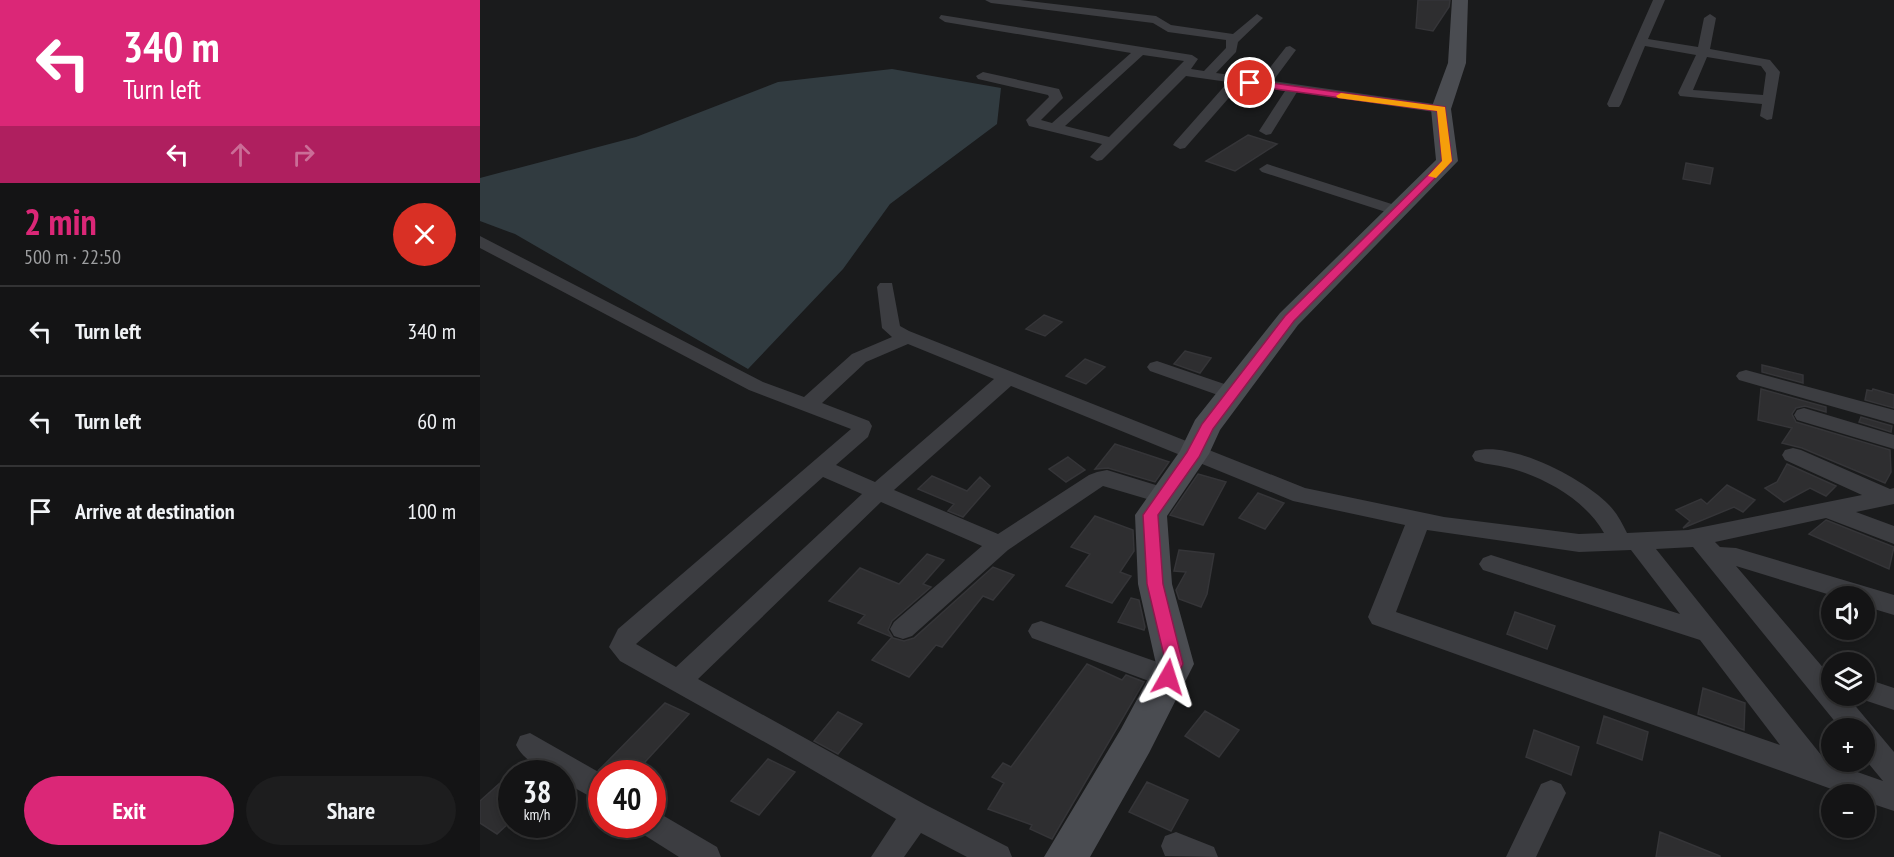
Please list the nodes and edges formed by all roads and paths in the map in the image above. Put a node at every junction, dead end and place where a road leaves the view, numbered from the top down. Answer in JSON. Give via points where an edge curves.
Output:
{"nodes":[{"id":1,"x":991,"y":0,"type":"edge"},
{"id":2,"x":1460,"y":0,"type":"edge"},
{"id":3,"x":1659,"y":0,"type":"edge"},
{"id":4,"x":945,"y":18,"type":"dead end"},
{"id":5,"x":1257,"y":18,"type":"dead end"},
{"id":6,"x":1710,"y":18,"type":"dead end"},
{"id":7,"x":1236,"y":38,"type":"junction"},
{"id":8,"x":1640,"y":41,"type":"junction"},
{"id":9,"x":1141,"y":50,"type":"junction"},
{"id":10,"x":1290,"y":50,"type":"dead end"},
{"id":11,"x":1702,"y":52,"type":"junction"},
{"id":12,"x":1184,"y":72,"type":"junction"},
{"id":13,"x":983,"y":76,"type":"dead end"},
{"id":14,"x":1206,"y":76,"type":"junction"},
{"id":15,"x":1237,"y":81,"type":"junction"},
{"id":16,"x":1263,"y":85,"type":"junction"},
{"id":17,"x":1292,"y":90,"type":"junction"},
{"id":18,"x":1769,"y":100,"type":"junction"},
{"id":19,"x":1614,"y":104,"type":"dead end"},
{"id":20,"x":1442,"y":109,"type":"junction"},
{"id":21,"x":1767,"y":116,"type":"dead end"},
{"id":22,"x":1055,"y":128,"type":"junction"},
{"id":23,"x":1266,"y":131,"type":"dead end"},
{"id":24,"x":1112,"y":142,"type":"junction"},
{"id":25,"x":1180,"y":145,"type":"dead end"},
{"id":26,"x":1097,"y":156,"type":"dead end"},
{"id":27,"x":1267,"y":169,"type":"dead end"},
{"id":28,"x":1398,"y":211,"type":"junction"},
{"id":29,"x":480,"y":241,"type":"edge"},
{"id":30,"x":886,"y":287,"type":"dead end"},
{"id":31,"x":908,"y":337,"type":"junction"},
{"id":32,"x":1157,"y":367,"type":"dead end"},
{"id":33,"x":1746,"y":376,"type":"dead end"},
{"id":34,"x":1008,"y":378,"type":"junction"},
{"id":35,"x":1232,"y":394,"type":"junction"},
{"id":36,"x":808,"y":405,"type":"junction"},
{"id":37,"x":1804,"y":415,"type":"dead end"},
{"id":38,"x":1894,"y":417,"type":"edge"},
{"id":39,"x":1894,"y":442,"type":"edge"},
{"id":40,"x":1194,"y":454,"type":"junction"},
{"id":41,"x":1793,"y":455,"type":"dead end"},
{"id":42,"x":1483,"y":456,"type":"dead end"},
{"id":43,"x":822,"y":468,"type":"junction"},
{"id":44,"x":878,"y":492,"type":"junction"},
{"id":45,"x":1164,"y":496,"type":"junction"},
{"id":46,"x":1891,"y":497,"type":"edge"},
{"id":47,"x":1828,"y":510,"type":"junction"},
{"id":48,"x":1419,"y":519,"type":"junction"},
{"id":49,"x":1894,"y":535,"type":"edge"},
{"id":50,"x":1698,"y":537,"type":"junction"},
{"id":51,"x":1629,"y":541,"type":"junction"},
{"id":52,"x":1000,"y":544,"type":"junction"},
{"id":53,"x":1715,"y":556,"type":"junction"},
{"id":54,"x":1491,"y":564,"type":"dead end"},
{"id":55,"x":1894,"y":605,"type":"edge"},
{"id":56,"x":903,"y":629,"type":"dead end"},
{"id":57,"x":1041,"y":630,"type":"dead end"},
{"id":58,"x":1709,"y":633,"type":"junction"},
{"id":59,"x":1821,"y":676,"type":"edge"},
{"id":60,"x":1168,"y":677,"type":"junction"},
{"id":61,"x":678,"y":681,"type":"junction"},
{"id":62,"x":1875,"y":693,"type":"edge"},
{"id":63,"x":1894,"y":699,"type":"edge"},
{"id":64,"x":530,"y":745,"type":"dead end"},
{"id":65,"x":1875,"y":750,"type":"edge"},
{"id":66,"x":1816,"y":771,"type":"junction"},
{"id":67,"x":1894,"y":773,"type":"edge"},
{"id":68,"x":588,"y":781,"type":"edge"},
{"id":69,"x":1551,"y":793,"type":"dead end"},
{"id":70,"x":1894,"y":798,"type":"edge"},
{"id":71,"x":916,"y":815,"type":"junction"},
{"id":72,"x":666,"y":832,"type":"edge"},
{"id":73,"x":706,"y":857,"type":"edge"},
{"id":74,"x":886,"y":857,"type":"edge"},
{"id":75,"x":998,"y":857,"type":"edge"},
{"id":76,"x":1066,"y":857,"type":"edge"},
{"id":77,"x":1521,"y":857,"type":"edge"}],
"edges":[{"from":1,"to":7,"type":"street","via":[[1156,20],[1168,28]]},
{"from":2,"to":20,"type":"street","via":[[1457,63]]},
{"from":3,"to":8,"type":"street"},
{"from":4,"to":9,"type":"street"},
{"from":5,"to":7,"type":"street"},
{"from":6,"to":11,"type":"street"},
{"from":7,"to":14,"type":"street","via":[[1231,42],[1231,50]]},
{"from":8,"to":11,"type":"street"},
{"from":8,"to":19,"type":"street"},
{"from":9,"to":12,"type":"street","via":[[1192,59]]},
{"from":9,"to":22,"type":"street"},
{"from":10,"to":16,"type":"street"},
{"from":11,"to":18,"type":"street","via":[[1771,67]]},
{"from":11,"to":18,"type":"street","via":[[1685,93]]},
{"from":12,"to":14,"type":"street"},
{"from":12,"to":24,"type":"street"},
{"from":13,"to":22,"type":"street","via":[[1054,92],[1056,98],[1033,122]]},
{"from":14,"to":15,"type":"street"},
{"from":15,"to":16,"type":"street"},
{"from":15,"to":25,"type":"street"},
{"from":16,"to":17,"type":"street"},
{"from":17,"to":20,"type":"street"},
{"from":17,"to":23,"type":"street"},
{"from":18,"to":21,"type":"street"},
{"from":20,"to":28,"type":"street","via":[[1447,161]]},
{"from":22,"to":24,"type":"street"},
{"from":24,"to":26,"type":"street"},
{"from":27,"to":28,"type":"street"},
{"from":28,"to":35,"type":"street","via":[[1296,311]]},
{"from":29,"to":36,"type":"street","via":[[742,379]]},
{"from":30,"to":31,"type":"street","via":[[891,328]]},
{"from":31,"to":34,"type":"street"},
{"from":31,"to":36,"type":"street","via":[[859,358]]},
{"from":32,"to":35,"type":"street"},
{"from":33,"to":38,"type":"street"},
{"from":34,"to":40,"type":"street"},
{"from":34,"to":44,"type":"street"},
{"from":35,"to":40,"type":"street","via":[[1206,428]]},
{"from":36,"to":43,"type":"street","via":[[860,424],[863,429]]},
{"from":37,"to":39,"type":"street"},
{"from":40,"to":45,"type":"street"},
{"from":40,"to":48,"type":"street","via":[[1301,495]]},
{"from":41,"to":46,"type":"street"},
{"from":42,"to":51,"type":"street","via":[[1501,457],[1534,469],[1580,494]]},
{"from":43,"to":44,"type":"street"},
{"from":43,"to":61,"type":"street","via":[[627,636],[624,651]]},
{"from":44,"to":52,"type":"street"},
{"from":44,"to":61,"type":"street"},
{"from":45,"to":52,"type":"street","via":[[1101,478]]},
{"from":45,"to":60,"type":"street","via":[[1151,515],[1155,584],[1175,664]]},
{"from":46,"to":47,"type":"street"},
{"from":47,"to":49,"type":"street"},
{"from":47,"to":50,"type":"street"},
{"from":48,"to":51,"type":"street","via":[[1579,543]]},
{"from":48,"to":66,"type":"street","via":[[1381,617]]},
{"from":50,"to":51,"type":"street"},
{"from":50,"to":53,"type":"street"},
{"from":51,"to":58,"type":"street"},
{"from":52,"to":56,"type":"street"},
{"from":53,"to":55,"type":"street","via":[[1736,557]]},
{"from":53,"to":59,"type":"street"},
{"from":54,"to":58,"type":"street"},
{"from":57,"to":60,"type":"street"},
{"from":58,"to":66,"type":"street"},
{"from":60,"to":76,"type":"street"},
{"from":61,"to":71,"type":"street"},
{"from":62,"to":63,"type":"street"},
{"from":64,"to":68,"type":"street"},
{"from":65,"to":67,"type":"street"},
{"from":66,"to":70,"type":"street"},
{"from":69,"to":77,"type":"street"},
{"from":71,"to":74,"type":"street"},
{"from":71,"to":75,"type":"street"},
{"from":72,"to":73,"type":"street"}]}
